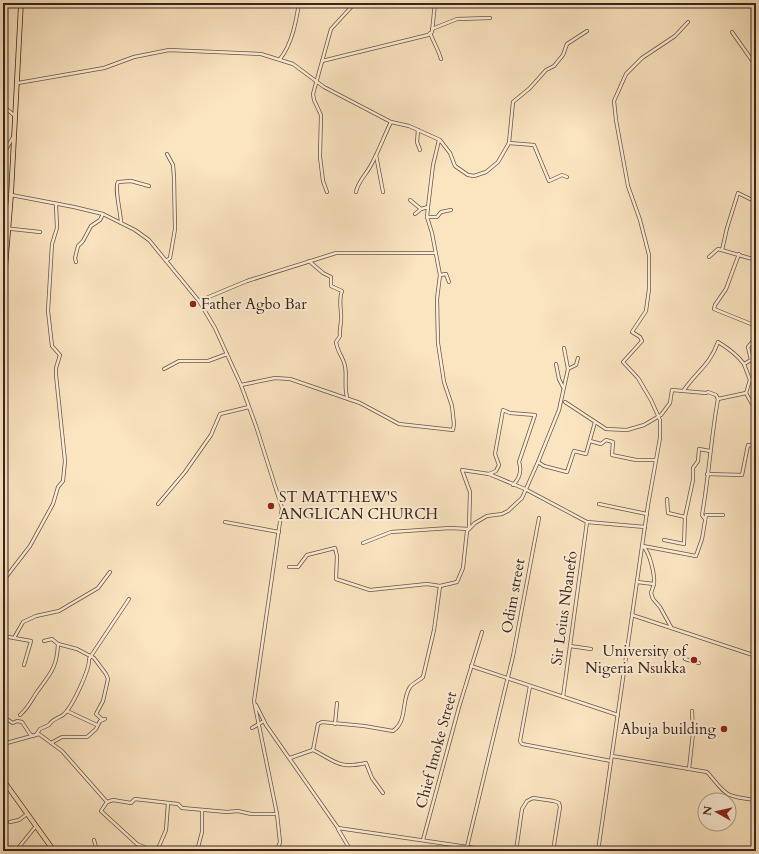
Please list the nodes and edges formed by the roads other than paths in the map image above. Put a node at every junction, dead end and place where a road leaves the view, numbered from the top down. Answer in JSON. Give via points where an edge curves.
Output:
{"nodes":[{"id":1,"x":21,"y":3,"type":"edge"},
{"id":2,"x":299,"y":3,"type":"edge"},
{"id":3,"x":355,"y":3,"type":"edge"},
{"id":4,"x":436,"y":3,"type":"edge"},
{"id":5,"x":490,"y":18,"type":"dead end"},
{"id":6,"x":688,"y":22,"type":"dead end"},
{"id":7,"x":432,"y":29,"type":"junction"},
{"id":8,"x":587,"y":31,"type":"dead end"},
{"id":9,"x":732,"y":32,"type":"dead end"},
{"id":10,"x":430,"y":33,"type":"junction"},
{"id":11,"x":280,"y":59,"type":"junction"},
{"id":12,"x":441,"y":59,"type":"dead end"},
{"id":13,"x":322,"y":61,"type":"junction"},
{"id":14,"x":756,"y":66,"type":"edge"},
{"id":15,"x":316,"y":81,"type":"junction"},
{"id":16,"x":18,"y":84,"type":"junction"},
{"id":17,"x":3,"y":106,"type":"edge"},
{"id":18,"x":15,"y":117,"type":"junction"},
{"id":19,"x":391,"y":122,"type":"junction"},
{"id":20,"x":418,"y":130,"type":"junction"},
{"id":21,"x":14,"y":134,"type":"junction"},
{"id":22,"x":440,"y":140,"type":"junction"},
{"id":23,"x":509,"y":144,"type":"junction"},
{"id":24,"x":420,"y":150,"type":"dead end"},
{"id":25,"x":167,"y":154,"type":"dead end"},
{"id":26,"x":376,"y":155,"type":"junction"},
{"id":27,"x":3,"y":156,"type":"edge"},
{"id":28,"x":567,"y":177,"type":"dead end"},
{"id":29,"x":149,"y":186,"type":"dead end"},
{"id":30,"x":327,"y":192,"type":"dead end"},
{"id":31,"x":356,"y":192,"type":"dead end"},
{"id":32,"x":382,"y":192,"type":"dead end"},
{"id":33,"x":11,"y":195,"type":"junction"},
{"id":34,"x":410,"y":200,"type":"dead end"},
{"id":35,"x":756,"y":202,"type":"edge"},
{"id":36,"x":56,"y":204,"type":"junction"},
{"id":37,"x":428,"y":207,"type":"junction"},
{"id":38,"x":421,"y":209,"type":"junction"},
{"id":39,"x":451,"y":210,"type":"dead end"},
{"id":40,"x":103,"y":214,"type":"junction"},
{"id":41,"x":415,"y":214,"type":"dead end"},
{"id":42,"x":427,"y":217,"type":"junction"},
{"id":43,"x":121,"y":223,"type":"junction"},
{"id":44,"x":3,"y":228,"type":"edge"},
{"id":45,"x":8,"y":229,"type":"junction"},
{"id":46,"x":40,"y":232,"type":"dead end"},
{"id":47,"x":722,"y":250,"type":"junction"},
{"id":48,"x":435,"y":254,"type":"junction"},
{"id":49,"x":739,"y":254,"type":"junction"},
{"id":50,"x":709,"y":257,"type":"dead end"},
{"id":51,"x":166,"y":260,"type":"junction"},
{"id":52,"x":756,"y":260,"type":"edge"},
{"id":53,"x":309,"y":261,"type":"junction"},
{"id":54,"x":76,"y":262,"type":"dead end"},
{"id":55,"x":440,"y":275,"type":"junction"},
{"id":56,"x":449,"y":282,"type":"dead end"},
{"id":57,"x":3,"y":294,"type":"edge"},
{"id":58,"x":199,"y":301,"type":"junction"},
{"id":59,"x":756,"y":326,"type":"edge"},
{"id":60,"x":756,"y":337,"type":"edge"},
{"id":61,"x":564,"y":348,"type":"dead end"},
{"id":62,"x":227,"y":354,"type":"junction"},
{"id":63,"x":578,"y":358,"type":"dead end"},
{"id":64,"x":556,"y":364,"type":"dead end"},
{"id":65,"x":744,"y":364,"type":"junction"},
{"id":66,"x":164,"y":369,"type":"dead end"},
{"id":67,"x":568,"y":369,"type":"junction"},
{"id":68,"x":241,"y":385,"type":"junction"},
{"id":69,"x":563,"y":387,"type":"junction"},
{"id":70,"x":684,"y":390,"type":"junction"},
{"id":71,"x":746,"y":392,"type":"junction"},
{"id":72,"x":347,"y":398,"type":"junction"},
{"id":73,"x":718,"y":399,"type":"junction"},
{"id":74,"x":565,"y":402,"type":"dead end"},
{"id":75,"x":756,"y":402,"type":"edge"},
{"id":76,"x":249,"y":407,"type":"junction"},
{"id":77,"x":658,"y":416,"type":"junction"},
{"id":78,"x":595,"y":422,"type":"junction"},
{"id":79,"x":590,"y":441,"type":"junction"},
{"id":80,"x":756,"y":446,"type":"edge"},
{"id":81,"x":710,"y":451,"type":"junction"},
{"id":82,"x":656,"y":460,"type":"junction"},
{"id":83,"x":538,"y":462,"type":"junction"},
{"id":84,"x":489,"y":474,"type":"junction"},
{"id":85,"x":707,"y":474,"type":"junction"},
{"id":86,"x":513,"y":485,"type":"junction"},
{"id":87,"x":525,"y":489,"type":"junction"},
{"id":88,"x":667,"y":499,"type":"dead end"},
{"id":89,"x":158,"y":504,"type":"dead end"},
{"id":90,"x":599,"y":504,"type":"dead end"},
{"id":91,"x":648,"y":514,"type":"junction"},
{"id":92,"x":724,"y":515,"type":"dead end"},
{"id":93,"x":685,"y":517,"type":"junction"},
{"id":94,"x":539,"y":518,"type":"dead end"},
{"id":95,"x":705,"y":519,"type":"junction"},
{"id":96,"x":225,"y":522,"type":"dead end"},
{"id":97,"x":587,"y":522,"type":"junction"},
{"id":98,"x":646,"y":527,"type":"junction"},
{"id":99,"x":469,"y":529,"type":"junction"},
{"id":100,"x":279,"y":532,"type":"junction"},
{"id":101,"x":664,"y":540,"type":"dead end"},
{"id":102,"x":363,"y":543,"type":"dead end"},
{"id":103,"x":643,"y":546,"type":"junction"},
{"id":104,"x":289,"y":567,"type":"dead end"},
{"id":105,"x":110,"y":572,"type":"dead end"},
{"id":106,"x":3,"y":581,"type":"edge"},
{"id":107,"x":637,"y":582,"type":"junction"},
{"id":108,"x":654,"y":584,"type":"junction"},
{"id":109,"x":440,"y":586,"type":"junction"},
{"id":110,"x":129,"y":599,"type":"dead end"},
{"id":111,"x":632,"y":615,"type":"junction"},
{"id":112,"x":671,"y":627,"type":"junction"},
{"id":113,"x":482,"y":632,"type":"dead end"},
{"id":114,"x":3,"y":636,"type":"edge"},
{"id":115,"x":14,"y":638,"type":"junction"},
{"id":116,"x":44,"y":641,"type":"dead end"},
{"id":117,"x":58,"y":644,"type":"junction"},
{"id":118,"x":570,"y":646,"type":"junction"},
{"id":119,"x":756,"y":648,"type":"edge"},
{"id":120,"x":591,"y":649,"type":"dead end"},
{"id":121,"x":680,"y":651,"type":"dead end"},
{"id":122,"x":755,"y":656,"type":"edge"},
{"id":123,"x":92,"y":657,"type":"junction"},
{"id":124,"x":699,"y":664,"type":"dead end"},
{"id":125,"x":24,"y":665,"type":"dead end"},
{"id":126,"x":471,"y":666,"type":"junction"},
{"id":127,"x":508,"y":678,"type":"junction"},
{"id":128,"x":530,"y":686,"type":"junction"},
{"id":129,"x":563,"y":697,"type":"junction"},
{"id":130,"x":254,"y":701,"type":"junction"},
{"id":131,"x":337,"y":703,"type":"dead end"},
{"id":132,"x":67,"y":711,"type":"junction"},
{"id":133,"x":692,"y":711,"type":"dead end"},
{"id":134,"x":20,"y":715,"type":"dead end"},
{"id":135,"x":618,"y":715,"type":"junction"},
{"id":136,"x":8,"y":720,"type":"dead end"},
{"id":137,"x":264,"y":721,"type":"junction"},
{"id":138,"x":259,"y":724,"type":"junction"},
{"id":139,"x":335,"y":724,"type":"junction"},
{"id":140,"x":97,"y":725,"type":"junction"},
{"id":141,"x":252,"y":728,"type":"dead end"},
{"id":142,"x":682,"y":730,"type":"dead end"},
{"id":143,"x":692,"y":733,"type":"junction"},
{"id":144,"x":35,"y":735,"type":"junction"},
{"id":145,"x":52,"y":743,"type":"junction"},
{"id":146,"x":3,"y":744,"type":"edge"},
{"id":147,"x":313,"y":750,"type":"junction"},
{"id":148,"x":612,"y":756,"type":"junction"},
{"id":149,"x":290,"y":758,"type":"junction"},
{"id":150,"x":611,"y":761,"type":"junction"},
{"id":151,"x":689,"y":769,"type":"junction"},
{"id":152,"x":3,"y":780,"type":"edge"},
{"id":153,"x":383,"y":793,"type":"dead end"},
{"id":154,"x":756,"y":800,"type":"edge"},
{"id":155,"x":107,"y":802,"type":"junction"},
{"id":156,"x":168,"y":803,"type":"junction"},
{"id":157,"x":202,"y":810,"type":"junction"},
{"id":158,"x":27,"y":814,"type":"junction"},
{"id":159,"x":277,"y":814,"type":"junction"},
{"id":160,"x":10,"y":822,"type":"dead end"},
{"id":161,"x":36,"y":826,"type":"junction"},
{"id":162,"x":338,"y":828,"type":"junction"},
{"id":163,"x":94,"y":840,"type":"dead end"},
{"id":164,"x":423,"y":840,"type":"junction"},
{"id":165,"x":19,"y":847,"type":"dead end"},
{"id":166,"x":468,"y":847,"type":"junction"},
{"id":167,"x":54,"y":851,"type":"edge"},
{"id":168,"x":97,"y":851,"type":"edge"},
{"id":169,"x":153,"y":851,"type":"edge"},
{"id":170,"x":157,"y":851,"type":"edge"},
{"id":171,"x":197,"y":851,"type":"edge"},
{"id":172,"x":277,"y":851,"type":"edge"},
{"id":173,"x":351,"y":851,"type":"edge"},
{"id":174,"x":495,"y":851,"type":"edge"},
{"id":175,"x":516,"y":851,"type":"edge"},
{"id":176,"x":553,"y":851,"type":"edge"},
{"id":177,"x":598,"y":851,"type":"edge"}],
"edges":[{"from":1,"to":16,"type":"main road"},
{"from":2,"to":11,"type":"street","via":[[287,51]]},
{"from":3,"to":13,"type":"street","via":[[331,29]]},
{"from":4,"to":7,"type":"street"},
{"from":5,"to":7,"type":"street","via":[[457,19]]},
{"from":6,"to":77,"type":"street","via":[[675,36],[626,74],[614,101],[628,186],[649,255],[646,311],[632,332],[642,341],[623,362],[638,378]]},
{"from":7,"to":10,"type":"street"},
{"from":8,"to":23,"type":"street","via":[[567,44],[563,55],[554,66],[546,70],[514,102]]},
{"from":9,"to":14,"type":"street"},
{"from":10,"to":12,"type":"street"},
{"from":10,"to":13,"type":"street"},
{"from":11,"to":15,"type":"street","via":[[293,64]]},
{"from":11,"to":16,"type":"street","via":[[238,52],[169,50],[134,57],[104,68]]},
{"from":13,"to":15,"type":"street"},
{"from":15,"to":19,"type":"street"},
{"from":15,"to":30,"type":"street","via":[[314,100],[321,115],[320,157]]},
{"from":16,"to":18,"type":"main road"},
{"from":17,"to":18,"type":"street"},
{"from":18,"to":21,"type":"main road"},
{"from":19,"to":20,"type":"street"},
{"from":19,"to":26,"type":"street"},
{"from":20,"to":22,"type":"street"},
{"from":20,"to":24,"type":"street","via":[[417,142]]},
{"from":21,"to":27,"type":"street"},
{"from":21,"to":33,"type":"main road"},
{"from":22,"to":23,"type":"street","via":[[450,153],[455,166],[474,176],[486,172],[498,162]]},
{"from":22,"to":37,"type":"street","via":[[433,165]]},
{"from":23,"to":28,"type":"street","via":[[534,145],[549,181],[562,175]]},
{"from":25,"to":51,"type":"street","via":[[173,165],[175,229],[170,258]]},
{"from":26,"to":31,"type":"street","via":[[365,176],[358,183]]},
{"from":26,"to":32,"type":"street"},
{"from":29,"to":43,"type":"street","via":[[131,181],[118,182],[115,189],[120,202]]},
{"from":33,"to":36,"type":"street"},
{"from":33,"to":45,"type":"main road"},
{"from":34,"to":38,"type":"street"},
{"from":35,"to":47,"type":"street","via":[[738,194]]},
{"from":36,"to":40,"type":"street"},
{"from":36,"to":106,"type":"street","via":[[57,228],[52,244],[48,311],[52,346],[60,356],[56,375],[65,461],[64,476],[53,504],[30,546]]},
{"from":37,"to":38,"type":"street"},
{"from":37,"to":42,"type":"street"},
{"from":38,"to":41,"type":"street"},
{"from":39,"to":42,"type":"street","via":[[441,212],[437,217]]},
{"from":40,"to":43,"type":"street"},
{"from":40,"to":54,"type":"street","via":[[100,220],[91,226],[78,246]]},
{"from":42,"to":48,"type":"street"},
{"from":43,"to":51,"type":"street","via":[[150,240]]},
{"from":44,"to":45,"type":"street"},
{"from":45,"to":46,"type":"street"},
{"from":45,"to":57,"type":"main road"},
{"from":47,"to":49,"type":"street"},
{"from":47,"to":50,"type":"street","via":[[718,249]]},
{"from":48,"to":53,"type":"street","via":[[346,252]]},
{"from":48,"to":55,"type":"street"},
{"from":49,"to":52,"type":"street"},
{"from":49,"to":59,"type":"street","via":[[726,289],[714,309]]},
{"from":51,"to":58,"type":"street"},
{"from":53,"to":58,"type":"street","via":[[247,281]]},
{"from":53,"to":72,"type":"street","via":[[331,277],[331,286],[342,291],[339,309],[342,318],[340,336],[336,342],[345,366]]},
{"from":55,"to":56,"type":"street","via":[[446,274]]},
{"from":55,"to":72,"type":"street","via":[[437,299],[438,343],[444,382],[452,406],[453,430],[399,424]]},
{"from":58,"to":62,"type":"street"},
{"from":60,"to":65,"type":"street","via":[[748,347],[751,360]]},
{"from":61,"to":67,"type":"street"},
{"from":62,"to":66,"type":"street","via":[[208,361],[178,361]]},
{"from":62,"to":68,"type":"street"},
{"from":63,"to":67,"type":"street","via":[[576,365]]},
{"from":64,"to":69,"type":"street"},
{"from":65,"to":70,"type":"street","via":[[738,356],[718,342],[707,365],[692,378]]},
{"from":65,"to":71,"type":"street","via":[[750,380]]},
{"from":67,"to":69,"type":"street"},
{"from":68,"to":72,"type":"street","via":[[276,378],[290,379]]},
{"from":68,"to":76,"type":"street"},
{"from":69,"to":83,"type":"street","via":[[559,410]]},
{"from":70,"to":73,"type":"street","via":[[708,392],[716,395]]},
{"from":70,"to":77,"type":"street","via":[[672,390],[670,403]]},
{"from":71,"to":73,"type":"street"},
{"from":71,"to":75,"type":"street","via":[[752,404]]},
{"from":73,"to":81,"type":"street"},
{"from":74,"to":78,"type":"street"},
{"from":76,"to":89,"type":"street","via":[[220,414],[212,435]]},
{"from":76,"to":100,"type":"street","via":[[282,508]]},
{"from":77,"to":78,"type":"street","via":[[644,425],[627,430],[606,429]]},
{"from":77,"to":82,"type":"street","via":[[660,438]]},
{"from":78,"to":79,"type":"street"},
{"from":79,"to":82,"type":"street","via":[[601,444],[606,440],[613,442],[612,455],[636,460]]},
{"from":79,"to":83,"type":"street","via":[[586,454],[574,451],[566,472]]},
{"from":80,"to":85,"type":"street","via":[[748,445],[742,475]]},
{"from":81,"to":85,"type":"street"},
{"from":81,"to":93,"type":"street","via":[[699,449],[698,461],[693,468]]},
{"from":82,"to":91,"type":"street"},
{"from":83,"to":87,"type":"street"},
{"from":84,"to":86,"type":"street"},
{"from":84,"to":86,"type":"street","via":[[496,471],[499,465],[495,454],[503,410],[535,415],[519,462],[521,468],[518,479]]},
{"from":84,"to":99,"type":"street","via":[[462,470],[470,492]]},
{"from":85,"to":95,"type":"street","via":[[702,515]]},
{"from":86,"to":87,"type":"street"},
{"from":87,"to":97,"type":"street"},
{"from":87,"to":99,"type":"street","via":[[522,498],[508,511],[487,516]]},
{"from":88,"to":93,"type":"street","via":[[668,513]]},
{"from":90,"to":91,"type":"street"},
{"from":91,"to":98,"type":"street"},
{"from":92,"to":95,"type":"street","via":[[708,514]]},
{"from":93,"to":101,"type":"street","via":[[684,544]]},
{"from":94,"to":127,"type":"street","name":"Odim street"},
{"from":95,"to":103,"type":"street","via":[[696,556]]},
{"from":96,"to":100,"type":"street"},
{"from":97,"to":98,"type":"street"},
{"from":97,"to":118,"type":"street","name":"Sir Loius Nbanefo"},
{"from":98,"to":103,"type":"street"},
{"from":99,"to":102,"type":"street","via":[[391,532]]},
{"from":99,"to":109,"type":"street","via":[[460,578],[454,584]]},
{"from":100,"to":130,"type":"street"},
{"from":103,"to":107,"type":"street"},
{"from":103,"to":108,"type":"street","via":[[655,575]]},
{"from":104,"to":109,"type":"street","via":[[298,567],[307,555],[335,548],[336,579],[370,590],[427,584]]},
{"from":105,"to":115,"type":"street","via":[[98,588],[58,611],[23,622]]},
{"from":107,"to":108,"type":"street"},
{"from":107,"to":111,"type":"street"},
{"from":108,"to":112,"type":"street","via":[[651,593],[653,599]]},
{"from":109,"to":139,"type":"street","via":[[434,630],[423,677],[410,687],[397,728],[393,731]]},
{"from":110,"to":123,"type":"street","via":[[104,634]]},
{"from":111,"to":112,"type":"street"},
{"from":111,"to":135,"type":"street"},
{"from":112,"to":122,"type":"street"},
{"from":113,"to":126,"type":"street","name":"Chief Imoke Street"},
{"from":114,"to":115,"type":"street"},
{"from":115,"to":125,"type":"street","via":[[31,641]]},
{"from":116,"to":117,"type":"street","via":[[52,639]]},
{"from":117,"to":123,"type":"street","via":[[78,649]]},
{"from":117,"to":134,"type":"street","via":[[54,668],[28,708]]},
{"from":118,"to":120,"type":"street"},
{"from":118,"to":129,"type":"street","name":"Sir Loius Nbanefo"},
{"from":119,"to":122,"type":"street"},
{"from":121,"to":124,"type":"street","via":[[685,659]]},
{"from":123,"to":132,"type":"street","via":[[89,659],[80,691]]},
{"from":123,"to":140,"type":"street","via":[[108,679],[103,701],[96,714],[104,719]]},
{"from":126,"to":127,"type":"street"},
{"from":126,"to":164,"type":"street","name":"Chief Imoke Street"},
{"from":127,"to":128,"type":"street"},
{"from":127,"to":166,"type":"street","name":"Odim street"},
{"from":128,"to":129,"type":"street"},
{"from":128,"to":150,"type":"street","via":[[520,741],[522,744]]},
{"from":129,"to":135,"type":"street"},
{"from":130,"to":137,"type":"street"},
{"from":130,"to":138,"type":"street"},
{"from":131,"to":139,"type":"street"},
{"from":132,"to":140,"type":"street"},
{"from":132,"to":144,"type":"street"},
{"from":133,"to":143,"type":"street"},
{"from":135,"to":148,"type":"street"},
{"from":136,"to":144,"type":"street","via":[[13,723],[22,722],[30,734]]},
{"from":137,"to":138,"type":"street"},
{"from":137,"to":149,"type":"street"},
{"from":138,"to":141,"type":"street"},
{"from":138,"to":159,"type":"street"},
{"from":139,"to":147,"type":"street","via":[[318,724]]},
{"from":140,"to":145,"type":"street","via":[[86,737],[62,737]]},
{"from":142,"to":143,"type":"street"},
{"from":143,"to":151,"type":"street"},
{"from":144,"to":145,"type":"street","via":[[39,734]]},
{"from":144,"to":146,"type":"street"},
{"from":145,"to":155,"type":"street"},
{"from":147,"to":149,"type":"street"},
{"from":147,"to":153,"type":"street","via":[[342,766],[366,763],[372,778]]},
{"from":148,"to":150,"type":"street"},
{"from":148,"to":151,"type":"street"},
{"from":149,"to":162,"type":"street"},
{"from":150,"to":177,"type":"street"},
{"from":151,"to":154,"type":"street","via":[[707,772],[725,794]]},
{"from":152,"to":158,"type":"main road"},
{"from":155,"to":156,"type":"street","via":[[113,800],[131,803],[135,800]]},
{"from":155,"to":169,"type":"street","via":[[101,811],[137,844]]},
{"from":156,"to":157,"type":"street","via":[[178,804],[182,808]]},
{"from":156,"to":170,"type":"street","via":[[166,830]]},
{"from":157,"to":159,"type":"street"},
{"from":157,"to":171,"type":"street","via":[[202,832]]},
{"from":158,"to":160,"type":"street","via":[[19,820]]},
{"from":158,"to":161,"type":"main road"},
{"from":159,"to":172,"type":"street","via":[[280,842]]},
{"from":161,"to":165,"type":"street"},
{"from":161,"to":167,"type":"main road"},
{"from":162,"to":164,"type":"street"},
{"from":162,"to":173,"type":"street"},
{"from":163,"to":168,"type":"street"},
{"from":164,"to":166,"type":"street"},
{"from":166,"to":174,"type":"street"},
{"from":175,"to":176,"type":"street","via":[[522,809],[527,801],[533,798],[559,803]]}]}
